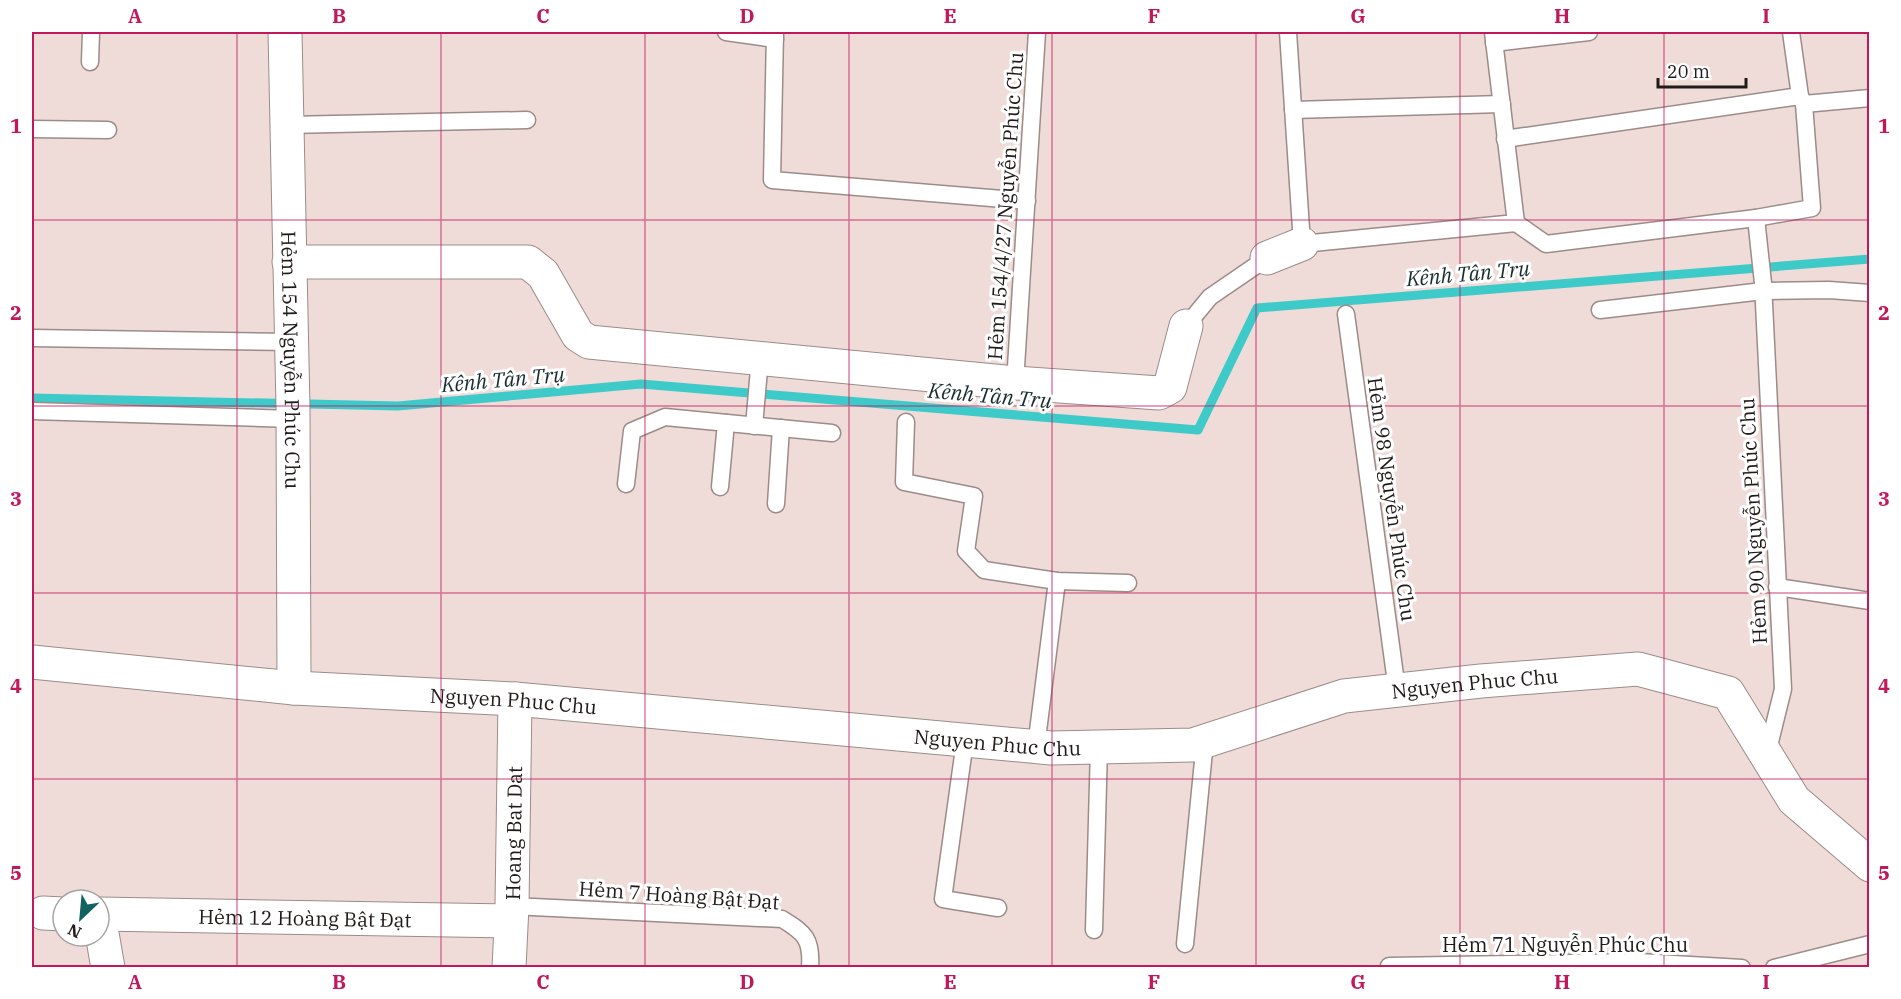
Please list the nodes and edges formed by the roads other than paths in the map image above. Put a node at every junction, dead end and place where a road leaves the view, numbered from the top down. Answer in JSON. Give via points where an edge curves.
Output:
{"nodes":[{"id":1,"x":91,"y":32,"type":"edge"},
{"id":2,"x":285,"y":32,"type":"edge"},
{"id":3,"x":726,"y":32,"type":"edge"},
{"id":4,"x":1037,"y":32,"type":"edge"},
{"id":5,"x":1288,"y":32,"type":"edge"},
{"id":6,"x":1589,"y":32,"type":"edge"},
{"id":7,"x":1791,"y":32,"type":"edge"},
{"id":8,"x":775,"y":35,"type":"edge"},
{"id":9,"x":1493,"y":37,"type":"edge"},
{"id":10,"x":90,"y":62,"type":"dead end"},
{"id":11,"x":1869,"y":98,"type":"edge"},
{"id":12,"x":1802,"y":100,"type":"junction"},
{"id":13,"x":1502,"y":104,"type":"junction"},
{"id":14,"x":1293,"y":110,"type":"junction"},
{"id":15,"x":527,"y":120,"type":"dead end"},
{"id":16,"x":286,"y":125,"type":"junction"},
{"id":17,"x":32,"y":129,"type":"edge"},
{"id":18,"x":108,"y":130,"type":"dead end"},
{"id":19,"x":1505,"y":139,"type":"junction"},
{"id":20,"x":1027,"y":201,"type":"junction"},
{"id":21,"x":1756,"y":218,"type":"junction"},
{"id":22,"x":1516,"y":223,"type":"junction"},
{"id":23,"x":1302,"y":244,"type":"junction"},
{"id":24,"x":1267,"y":258,"type":"joint"},
{"id":25,"x":289,"y":262,"type":"junction"},
{"id":26,"x":1763,"y":287,"type":"junction"},
{"id":27,"x":1869,"y":293,"type":"edge"},
{"id":28,"x":1600,"y":310,"type":"dead end"},
{"id":29,"x":1346,"y":314,"type":"dead end"},
{"id":30,"x":1186,"y":326,"type":"joint"},
{"id":31,"x":32,"y":338,"type":"edge"},
{"id":32,"x":292,"y":353,"type":"junction"},
{"id":33,"x":759,"y":367,"type":"junction"},
{"id":34,"x":1015,"y":383,"type":"junction"},
{"id":35,"x":32,"y":411,"type":"edge"},
{"id":36,"x":293,"y":414,"type":"junction"},
{"id":37,"x":754,"y":421,"type":"junction"},
{"id":38,"x":906,"y":422,"type":"dead end"},
{"id":39,"x":726,"y":423,"type":"junction"},
{"id":40,"x":781,"y":428,"type":"junction"},
{"id":41,"x":831,"y":433,"type":"dead end"},
{"id":42,"x":626,"y":484,"type":"dead end"},
{"id":43,"x":720,"y":487,"type":"dead end"},
{"id":44,"x":776,"y":504,"type":"dead end"},
{"id":45,"x":1057,"y":581,"type":"junction"},
{"id":46,"x":1128,"y":583,"type":"dead end"},
{"id":47,"x":1778,"y":587,"type":"junction"},
{"id":48,"x":1869,"y":601,"type":"edge"},
{"id":49,"x":32,"y":662,"type":"edge"},
{"id":50,"x":294,"y":688,"type":"junction"},
{"id":51,"x":1397,"y":690,"type":"junction"},
{"id":52,"x":515,"y":699,"type":"junction"},
{"id":53,"x":965,"y":741,"type":"junction"},
{"id":54,"x":1204,"y":741,"type":"junction"},
{"id":55,"x":1036,"y":747,"type":"junction"},
{"id":56,"x":1099,"y":747,"type":"junction"},
{"id":57,"x":1767,"y":756,"type":"junction"},
{"id":58,"x":1869,"y":865,"type":"edge"},
{"id":59,"x":998,"y":908,"type":"dead end"},
{"id":60,"x":511,"y":914,"type":"junction"},
{"id":61,"x":111,"y":915,"type":"edge"},
{"id":62,"x":1094,"y":930,"type":"dead end"},
{"id":63,"x":1185,"y":944,"type":"dead end"},
{"id":64,"x":1869,"y":944,"type":"edge"},
{"id":65,"x":105,"y":948,"type":"edge"},
{"id":66,"x":1389,"y":966,"type":"dead end"},
{"id":67,"x":108,"y":968,"type":"edge"},
{"id":68,"x":509,"y":968,"type":"edge"},
{"id":69,"x":810,"y":968,"type":"edge"},
{"id":70,"x":1742,"y":968,"type":"edge"},
{"id":71,"x":1774,"y":968,"type":"edge"}],
"edges":[{"from":1,"to":10,"type":"lane"},
{"from":2,"to":16,"type":"street","name":"Hẻm 154 Nguyễn Phúc Chu"},
{"from":3,"to":8,"type":"lane"},
{"from":4,"to":20,"type":"lane","name":"Hẻm 154/4/27 Nguyễn Phúc Chu"},
{"from":5,"to":14,"type":"lane"},
{"from":6,"to":9,"type":"lane"},
{"from":7,"to":12,"type":"lane"},
{"from":8,"to":20,"type":"lane","via":[[772,180]]},
{"from":9,"to":13,"type":"lane"},
{"from":11,"to":12,"type":"lane"},
{"from":12,"to":19,"type":"lane"},
{"from":12,"to":21,"type":"lane","via":[[1812,208]]},
{"from":13,"to":14,"type":"lane"},
{"from":13,"to":19,"type":"lane"},
{"from":14,"to":23,"type":"lane"},
{"from":15,"to":16,"type":"lane"},
{"from":16,"to":25,"type":"street","name":"Hẻm 154 Nguyễn Phúc Chu"},
{"from":17,"to":18,"type":"lane"},
{"from":19,"to":22,"type":"lane"},
{"from":20,"to":34,"type":"lane","name":"Hẻm 154/4/27 Nguyễn Phúc Chu"},
{"from":21,"to":22,"type":"lane","via":[[1546,244]]},
{"from":21,"to":26,"type":"lane","name":"Hẻm 90 Nguyễn Phúc Chu"},
{"from":22,"to":23,"type":"lane"},
{"from":23,"to":24,"type":"street"},
{"from":24,"to":30,"type":"lane","via":[[1210,297]]},
{"from":25,"to":32,"type":"street","name":"Hẻm 154 Nguyễn Phúc Chu"},
{"from":25,"to":33,"type":"street","via":[[528,262],[543,274],[578,335],[589,342]]},
{"from":26,"to":27,"type":"lane"},
{"from":26,"to":28,"type":"lane"},
{"from":26,"to":47,"type":"lane","name":"Hẻm 90 Nguyễn Phúc Chu"},
{"from":29,"to":51,"type":"lane","name":"Hẻm 98 Nguyễn Phúc Chu"},
{"from":30,"to":34,"type":"street","via":[[1170,387],[1159,393]]},
{"from":31,"to":32,"type":"lane"},
{"from":32,"to":36,"type":"street","name":"Hẻm 154 Nguyễn Phúc Chu"},
{"from":33,"to":34,"type":"street"},
{"from":33,"to":37,"type":"lane"},
{"from":35,"to":36,"type":"lane"},
{"from":36,"to":50,"type":"street","name":"Hẻm 154 Nguyễn Phúc Chu"},
{"from":37,"to":39,"type":"lane"},
{"from":37,"to":40,"type":"lane"},
{"from":38,"to":45,"type":"lane","via":[[904,482],[974,496],[966,551],[984,570]]},
{"from":39,"to":42,"type":"lane","via":[[665,417],[632,431]]},
{"from":39,"to":43,"type":"lane"},
{"from":40,"to":41,"type":"lane"},
{"from":40,"to":44,"type":"lane"},
{"from":45,"to":46,"type":"lane"},
{"from":45,"to":55,"type":"lane"},
{"from":47,"to":48,"type":"lane"},
{"from":47,"to":57,"type":"lane","name":"Hẻm 90 Nguyễn Phúc Chu","via":[[1783,689]]},
{"from":49,"to":50,"type":"street","name":"Nguyen Phuc Chu"},
{"from":50,"to":52,"type":"street","name":"Nguyen Phuc Chu"},
{"from":51,"to":54,"type":"street","name":"Nguyen Phuc Chu","via":[[1344,696]]},
{"from":51,"to":57,"type":"street","name":"Nguyen Phuc Chu","via":[[1638,669],[1728,693]]},
{"from":52,"to":53,"type":"street","name":"Nguyen Phuc Chu"},
{"from":52,"to":60,"type":"street","name":"Hoang Bat Dat"},
{"from":53,"to":55,"type":"street","name":"Nguyen Phuc Chu"},
{"from":53,"to":59,"type":"lane","via":[[944,899]]},
{"from":54,"to":56,"type":"street","name":"Nguyen Phuc Chu","via":[[1193,745]]},
{"from":54,"to":63,"type":"lane"},
{"from":55,"to":56,"type":"street","name":"Nguyen Phuc Chu"},
{"from":56,"to":62,"type":"lane"},
{"from":57,"to":58,"type":"street","name":"Nguyen Phuc Chu","via":[[1794,800]]},
{"from":60,"to":61,"type":"street","name":"Hẻm 12 Hoàng Bật Đạt"},
{"from":60,"to":68,"type":"street","name":"Hoang Bat Dat"},
{"from":60,"to":69,"type":"lane","name":"Hẻm 7 Hoàng Bật Đạt","via":[[782,919],[802,931],[811,953]]},
{"from":64,"to":71,"type":"lane"},
{"from":65,"to":67,"type":"street","name":"Hẻm 12 Hoàng Bật Đạt"},
{"from":66,"to":70,"type":"lane","name":"Hẻm 71 Nguyễn Phúc Chu","via":[[1639,962]]}]}
